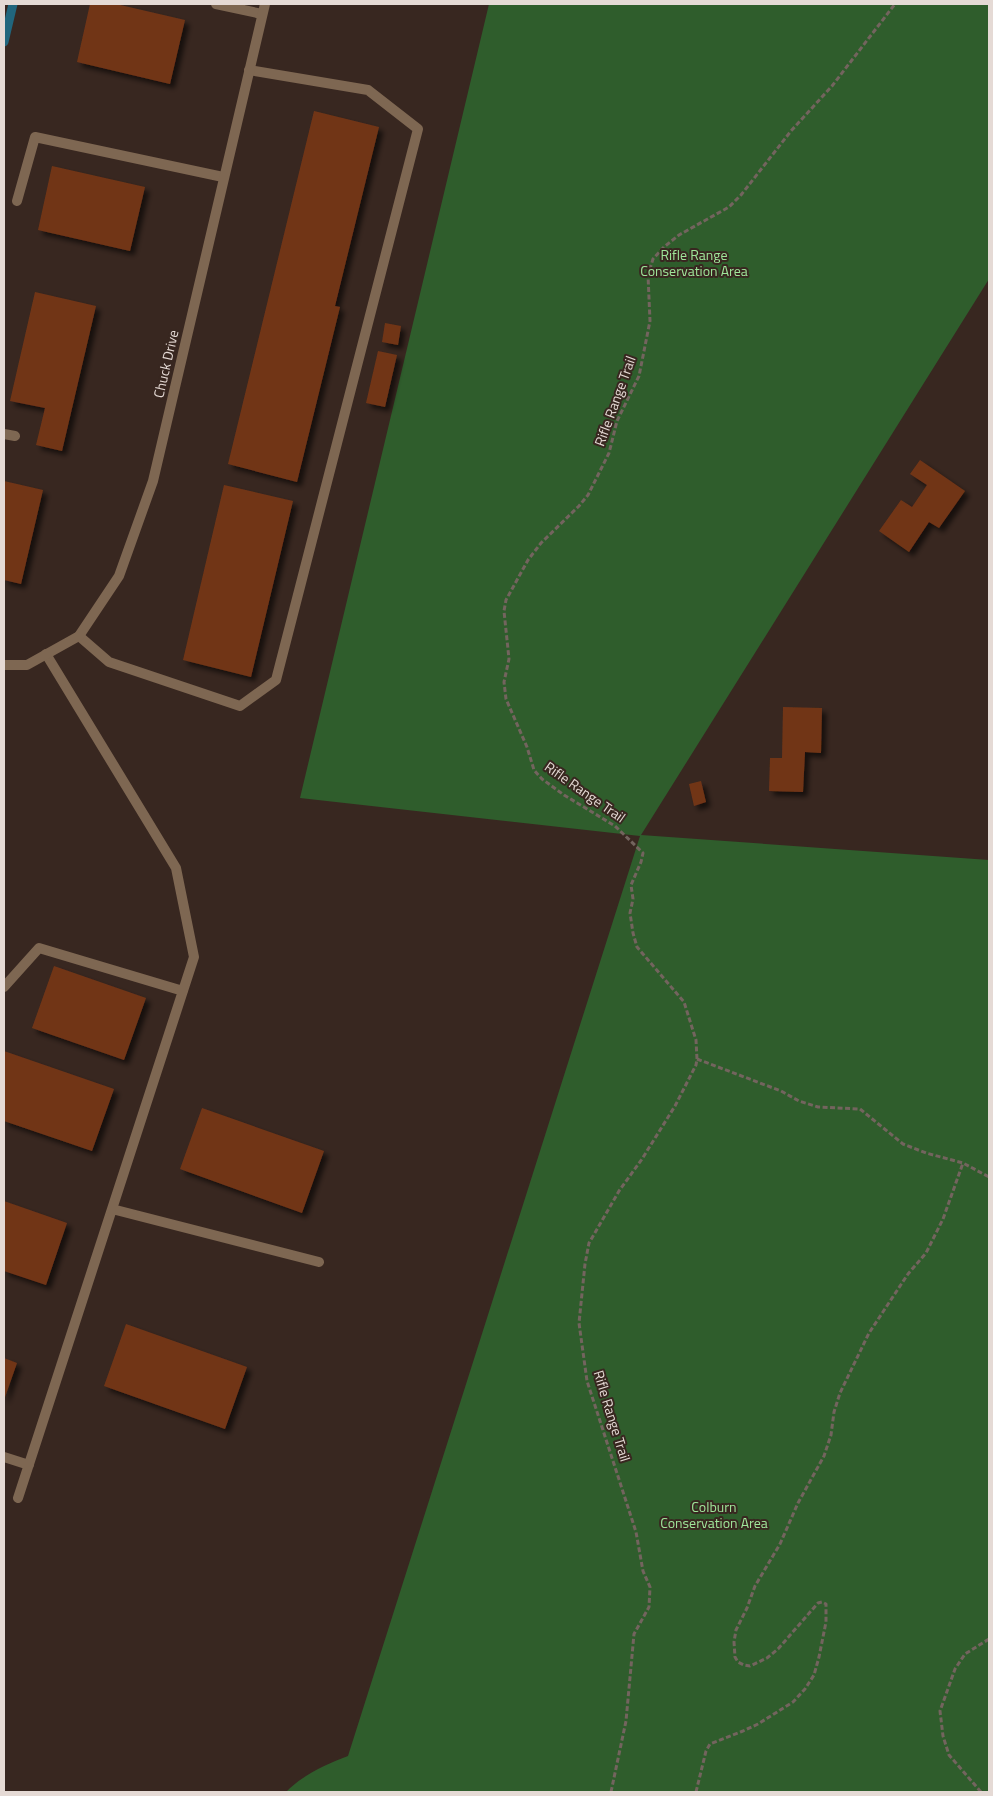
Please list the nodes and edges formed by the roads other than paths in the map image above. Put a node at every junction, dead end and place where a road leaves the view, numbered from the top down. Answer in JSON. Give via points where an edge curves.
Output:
{"nodes":[{"id":1,"x":216,"y":4,"type":"edge"},
{"id":2,"x":264,"y":9,"type":"edge"},
{"id":3,"x":249,"y":70,"type":"junction"},
{"id":4,"x":223,"y":177,"type":"junction"},
{"id":5,"x":17,"y":201,"type":"dead end"},
{"id":6,"x":4,"y":434,"type":"edge"},
{"id":7,"x":15,"y":436,"type":"dead end"},
{"id":8,"x":79,"y":636,"type":"junction"},
{"id":9,"x":46,"y":654,"type":"junction"},
{"id":10,"x":4,"y":665,"type":"edge"},
{"id":11,"x":4,"y":987,"type":"edge"},
{"id":12,"x":183,"y":991,"type":"junction"},
{"id":13,"x":112,"y":1209,"type":"junction"},
{"id":14,"x":318,"y":1262,"type":"dead end"},
{"id":15,"x":4,"y":1457,"type":"edge"},
{"id":16,"x":29,"y":1465,"type":"junction"},
{"id":17,"x":18,"y":1498,"type":"dead end"}],
"edges":[{"from":1,"to":2,"type":"street"},
{"from":2,"to":3,"type":"street","name":"Chuck Drive"},
{"from":3,"to":4,"type":"street","name":"Chuck Drive"},
{"from":3,"to":8,"type":"street","via":[[368,90],[418,129],[276,680],[240,706],[109,662]]},
{"from":4,"to":5,"type":"street","via":[[35,137]]},
{"from":4,"to":8,"type":"street","name":"Chuck Drive","via":[[153,481],[120,576]]},
{"from":6,"to":7,"type":"street"},
{"from":8,"to":9,"type":"street","name":"Chuck Drive"},
{"from":9,"to":10,"type":"street","name":"Chuck Drive","via":[[27,664]]},
{"from":9,"to":12,"type":"street","via":[[176,868],[194,957]]},
{"from":11,"to":12,"type":"street","via":[[39,948]]},
{"from":12,"to":13,"type":"street"},
{"from":13,"to":14,"type":"street"},
{"from":13,"to":16,"type":"street"},
{"from":15,"to":16,"type":"street"},
{"from":16,"to":17,"type":"street"}]}
